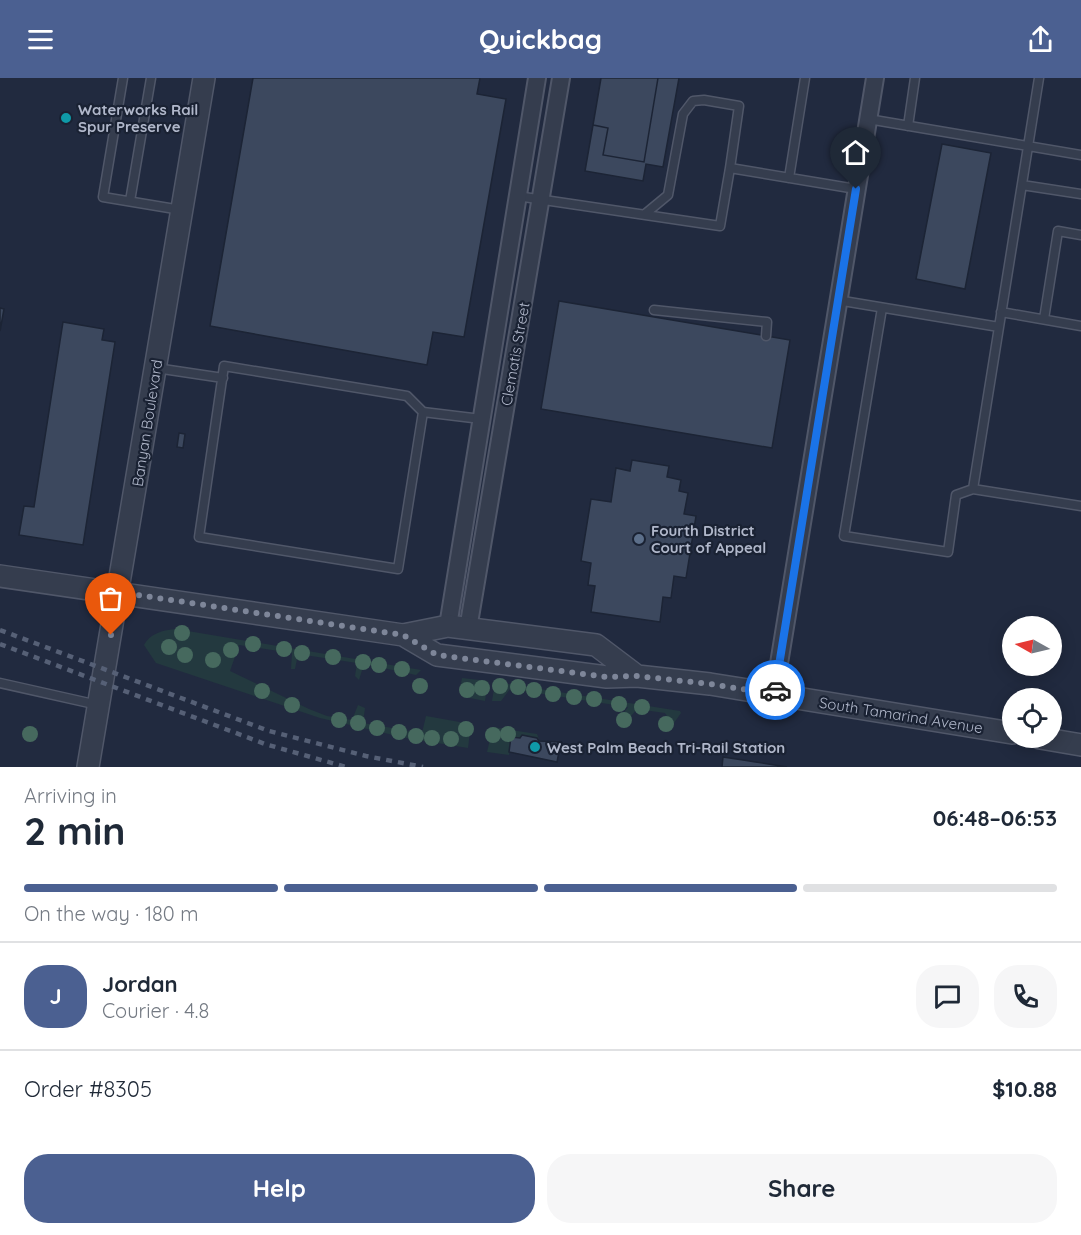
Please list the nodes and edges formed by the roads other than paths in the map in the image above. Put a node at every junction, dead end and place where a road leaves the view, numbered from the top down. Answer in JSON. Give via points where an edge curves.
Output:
{"nodes":[{"id":1,"x":123,"y":78,"type":"edge"},
{"id":2,"x":152,"y":78,"type":"edge"},
{"id":3,"x":204,"y":78,"type":"edge"},
{"id":4,"x":537,"y":78,"type":"edge"},
{"id":5,"x":561,"y":78,"type":"edge"},
{"id":6,"x":805,"y":78,"type":"edge"},
{"id":7,"x":875,"y":78,"type":"edge"},
{"id":8,"x":915,"y":78,"type":"edge"},
{"id":9,"x":1039,"y":78,"type":"edge"},
{"id":10,"x":868,"y":119,"type":"junction"},
{"id":11,"x":908,"y":126,"type":"junction"},
{"id":12,"x":1028,"y":146,"type":"junction"},
{"id":13,"x":1081,"y":155,"type":"edge"},
{"id":14,"x":730,"y":168,"type":"junction"},
{"id":15,"x":789,"y":178,"type":"junction"},
{"id":16,"x":1022,"y":185,"type":"junction"},
{"id":17,"x":856,"y":189,"type":"junction"},
{"id":18,"x":1081,"y":194,"type":"edge"},
{"id":19,"x":517,"y":196,"type":"junction"},
{"id":20,"x":541,"y":199,"type":"junction"},
{"id":21,"x":130,"y":201,"type":"junction"},
{"id":22,"x":182,"y":210,"type":"junction"},
{"id":23,"x":645,"y":214,"type":"junction"},
{"id":24,"x":1081,"y":235,"type":"edge"},
{"id":25,"x":837,"y":300,"type":"junction"},
{"id":26,"x":882,"y":308,"type":"junction"},
{"id":27,"x":654,"y":310,"type":"dead end"},
{"id":28,"x":1002,"y":312,"type":"junction"},
{"id":29,"x":1044,"y":319,"type":"junction"},
{"id":30,"x":1081,"y":326,"type":"edge"},
{"id":31,"x":999,"y":327,"type":"junction"},
{"id":32,"x":766,"y":336,"type":"dead end"},
{"id":33,"x":156,"y":368,"type":"junction"},
{"id":34,"x":222,"y":378,"type":"junction"},
{"id":35,"x":423,"y":412,"type":"junction"},
{"id":36,"x":481,"y":419,"type":"junction"},
{"id":37,"x":973,"y":489,"type":"junction"},
{"id":38,"x":1081,"y":506,"type":"edge"},
{"id":39,"x":0,"y":576,"type":"edge"},
{"id":40,"x":118,"y":592,"type":"junction"},
{"id":41,"x":458,"y":628,"type":"junction"},
{"id":42,"x":403,"y":635,"type":"junction"},
{"id":43,"x":530,"y":637,"type":"junction"},
{"id":44,"x":457,"y":657,"type":"junction"},
{"id":45,"x":637,"y":676,"type":"junction"},
{"id":46,"x":0,"y":683,"type":"edge"},
{"id":47,"x":774,"y":694,"type":"junction"},
{"id":48,"x":98,"y":705,"type":"junction"},
{"id":49,"x":1002,"y":732,"type":"edge"},
{"id":50,"x":1062,"y":742,"type":"edge"},
{"id":51,"x":1081,"y":745,"type":"edge"},
{"id":52,"x":88,"y":767,"type":"edge"}],
"edges":[{"from":1,"to":21,"type":"lane","via":[[103,197]]},
{"from":2,"to":21,"type":"lane"},
{"from":3,"to":22,"type":"street","name":"Banyan Boulevard"},
{"from":4,"to":19,"type":"street","name":"Clematis Street"},
{"from":5,"to":20,"type":"street","name":"Clematis Street"},
{"from":6,"to":15,"type":"lane"},
{"from":7,"to":10,"type":"street"},
{"from":8,"to":11,"type":"lane"},
{"from":9,"to":12,"type":"lane"},
{"from":10,"to":11,"type":"lane"},
{"from":10,"to":17,"type":"street"},
{"from":11,"to":12,"type":"lane"},
{"from":12,"to":13,"type":"lane"},
{"from":12,"to":16,"type":"lane"},
{"from":14,"to":15,"type":"lane"},
{"from":14,"to":23,"type":"lane","via":[[720,226]]},
{"from":14,"to":23,"type":"lane","via":[[739,105],[693,101],[682,114],[668,195]]},
{"from":15,"to":17,"type":"lane"},
{"from":16,"to":18,"type":"lane"},
{"from":16,"to":28,"type":"lane"},
{"from":17,"to":25,"type":"street"},
{"from":19,"to":20,"type":"lane"},
{"from":19,"to":36,"type":"street","name":"Clematis Street"},
{"from":20,"to":23,"type":"lane"},
{"from":20,"to":41,"type":"street","name":"Clematis Street"},
{"from":21,"to":22,"type":"lane"},
{"from":22,"to":33,"type":"street","name":"Banyan Boulevard"},
{"from":24,"to":29,"type":"lane","via":[[1058,231]]},
{"from":25,"to":26,"type":"lane"},
{"from":25,"to":47,"type":"street"},
{"from":26,"to":31,"type":"lane"},
{"from":26,"to":37,"type":"lane","via":[[844,536],[948,552],[956,495]]},
{"from":27,"to":32,"type":"lane","via":[[767,322]]},
{"from":28,"to":29,"type":"lane"},
{"from":28,"to":31,"type":"lane"},
{"from":29,"to":30,"type":"lane"},
{"from":31,"to":37,"type":"lane"},
{"from":33,"to":34,"type":"lane"},
{"from":33,"to":40,"type":"street","name":"Banyan Boulevard"},
{"from":34,"to":35,"type":"lane","via":[[224,366],[407,396]]},
{"from":34,"to":35,"type":"lane","via":[[199,537],[398,569]]},
{"from":35,"to":36,"type":"lane"},
{"from":36,"to":41,"type":"street","name":"Clematis Street"},
{"from":37,"to":38,"type":"lane"},
{"from":39,"to":40,"type":"street"},
{"from":40,"to":42,"type":"street"},
{"from":40,"to":48,"type":"street","name":"Banyan Boulevard"},
{"from":41,"to":42,"type":"street"},
{"from":41,"to":43,"type":"street"},
{"from":42,"to":44,"type":"street","name":"South Tamarind Avenue","via":[[437,655]]},
{"from":43,"to":44,"type":"street","via":[[471,648]]},
{"from":43,"to":45,"type":"street","via":[[596,645]]},
{"from":44,"to":45,"type":"street","name":"South Tamarind Avenue","via":[[607,677]]},
{"from":45,"to":47,"type":"street","name":"South Tamarind Avenue"},
{"from":46,"to":48,"type":"lane"},
{"from":47,"to":49,"type":"street","name":"South Tamarind Avenue"},
{"from":48,"to":52,"type":"street","name":"Banyan Boulevard"},
{"from":50,"to":51,"type":"street"}]}
